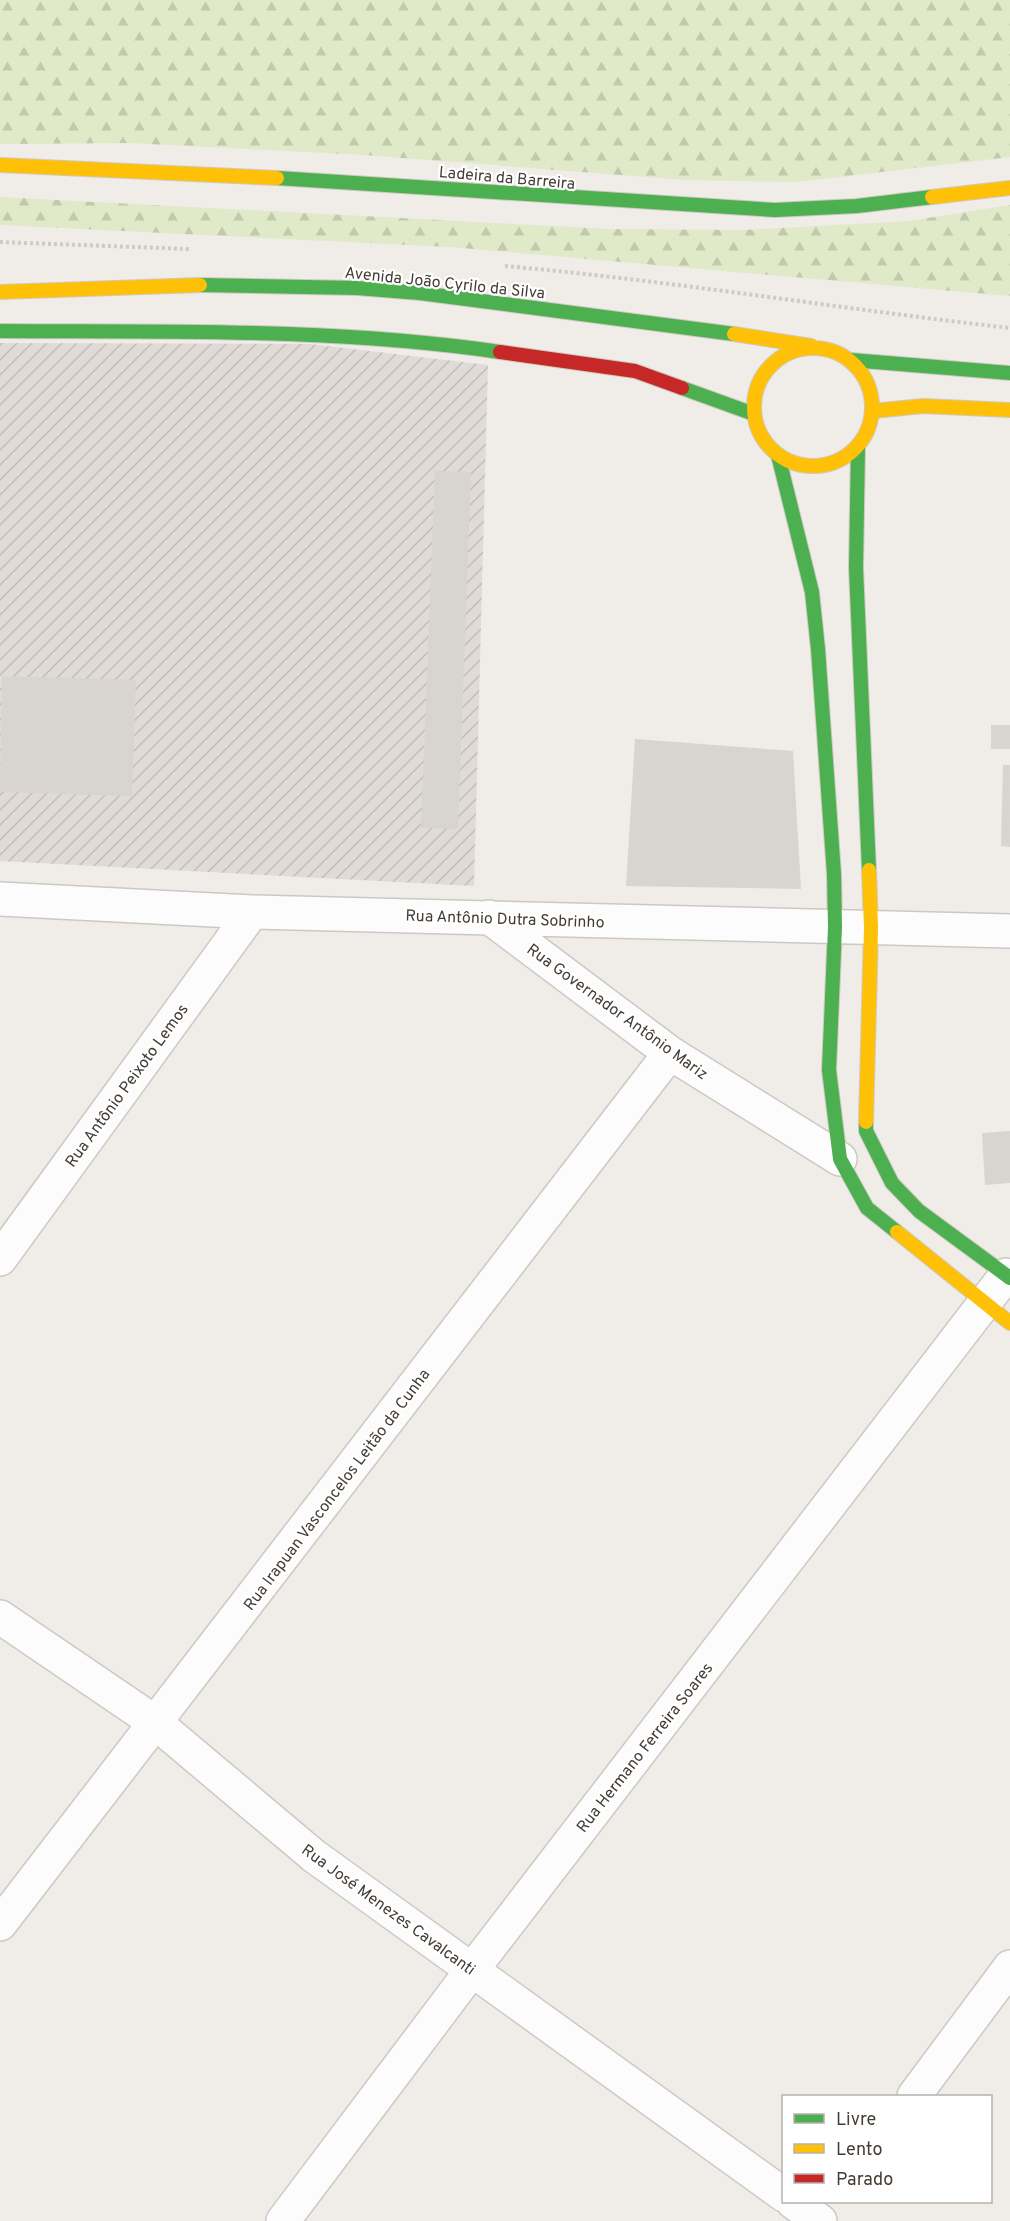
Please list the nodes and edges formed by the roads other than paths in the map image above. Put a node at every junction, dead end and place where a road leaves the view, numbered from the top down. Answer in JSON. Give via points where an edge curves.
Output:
{"nodes":[{"id":1,"x":0,"y":165,"type":"edge"},
{"id":2,"x":1010,"y":188,"type":"edge"},
{"id":3,"x":0,"y":292,"type":"edge"},
{"id":4,"x":0,"y":331,"type":"edge"},
{"id":5,"x":812,"y":346,"type":"junction"},
{"id":6,"x":852,"y":360,"type":"junction"},
{"id":7,"x":1010,"y":373,"type":"edge"},
{"id":8,"x":1010,"y":410,"type":"edge"},
{"id":9,"x":873,"y":411,"type":"junction"},
{"id":10,"x":754,"y":414,"type":"junction"},
{"id":11,"x":858,"y":447,"type":"junction"},
{"id":12,"x":778,"y":455,"type":"junction"},
{"id":13,"x":0,"y":899,"type":"edge"},
{"id":14,"x":252,"y":912,"type":"junction"},
{"id":15,"x":489,"y":917,"type":"junction"},
{"id":16,"x":835,"y":927,"type":"junction"},
{"id":17,"x":871,"y":928,"type":"junction"},
{"id":18,"x":1010,"y":931,"type":"edge"},
{"id":19,"x":670,"y":1053,"type":"junction"},
{"id":20,"x":840,"y":1159,"type":"junction"},
{"id":21,"x":0,"y":1259,"type":"edge"},
{"id":22,"x":1008,"y":1276,"type":"edge"},
{"id":23,"x":997,"y":1314,"type":"edge"},
{"id":24,"x":0,"y":1617,"type":"edge"},
{"id":25,"x":156,"y":1723,"type":"junction"},
{"id":26,"x":0,"y":1924,"type":"edge"},
{"id":27,"x":1010,"y":1967,"type":"edge"},
{"id":28,"x":472,"y":1970,"type":"junction"},
{"id":29,"x":915,"y":2095,"type":"edge"},
{"id":30,"x":782,"y":2194,"type":"edge"},
{"id":31,"x":794,"y":2203,"type":"edge"},
{"id":32,"x":834,"y":2203,"type":"edge"},
{"id":33,"x":283,"y":2221,"type":"edge"},
{"id":34,"x":820,"y":2221,"type":"edge"}],
"edges":[{"from":1,"to":2,"type":"main road","name":"Ladeira da Barreira","via":[[324,180],[775,210],[880,204]]},
{"from":3,"to":5,"type":"main road","name":"Avenida João Cyrilo da Silva","via":[[210,285],[357,288],[712,330]]},
{"from":4,"to":10,"type":"main road","via":[[237,332],[454,345],[635,371]]},
{"from":5,"to":6,"type":"main road","name":"Avenida João Cyrilo da Silva","via":[[833,349]]},
{"from":5,"to":10,"type":"main road","via":[[791,351],[765,371],[753,404]]},
{"from":6,"to":7,"type":"main road","name":"Avenida João Cyrilo da Silva"},
{"from":6,"to":9,"type":"main road","via":[[868,382]]},
{"from":8,"to":9,"type":"main road","via":[[923,406]]},
{"from":9,"to":11,"type":"main road"},
{"from":10,"to":12,"type":"main road","via":[[756,427]]},
{"from":11,"to":12,"type":"main road","via":[[824,466],[804,466]]},
{"from":11,"to":17,"type":"main road","via":[[856,568]]},
{"from":12,"to":16,"type":"main road","via":[[812,592]]},
{"from":13,"to":14,"type":"street","name":"Rua Antônio Dutra Sobrinho"},
{"from":14,"to":15,"type":"street","name":"Rua Antônio Dutra Sobrinho"},
{"from":14,"to":21,"type":"street","name":"Rua Antônio Peixoto Lemos"},
{"from":15,"to":16,"type":"street","name":"Rua Antônio Dutra Sobrinho"},
{"from":15,"to":19,"type":"street","name":"Rua Governador Antônio Mariz"},
{"from":16,"to":17,"type":"street","name":"Rua Antônio Dutra Sobrinho"},
{"from":16,"to":20,"type":"main road","via":[[829,1070]]},
{"from":17,"to":18,"type":"street","name":"Rua Antônio Dutra Sobrinho"},
{"from":17,"to":22,"type":"main road","via":[[866,1131],[892,1184],[919,1211]]},
{"from":19,"to":20,"type":"street","name":"Rua Governador Antônio Mariz"},
{"from":19,"to":25,"type":"street","name":"Rua Irapuan Vasconcelos Leitão da Cunha"},
{"from":20,"to":23,"type":"main road","via":[[867,1208]]},
{"from":22,"to":23,"type":"street","name":"Rua Hermano Ferreira Soares"},
{"from":23,"to":28,"type":"street","name":"Rua Hermano Ferreira Soares"},
{"from":24,"to":25,"type":"street","name":"Rua José Menezes Cavalcanti"},
{"from":25,"to":26,"type":"street","name":"Rua Irapuan Vasconcelos Leitão da Cunha"},
{"from":25,"to":28,"type":"street","name":"Rua José Menezes Cavalcanti","via":[[314,1856]]},
{"from":27,"to":29,"type":"street"},
{"from":28,"to":30,"type":"street","name":"Rua José Menezes Cavalcanti"},
{"from":28,"to":33,"type":"street","name":"Rua Hermano Ferreira Soares"},
{"from":31,"to":34,"type":"street"},
{"from":32,"to":34,"type":"street"}]}
